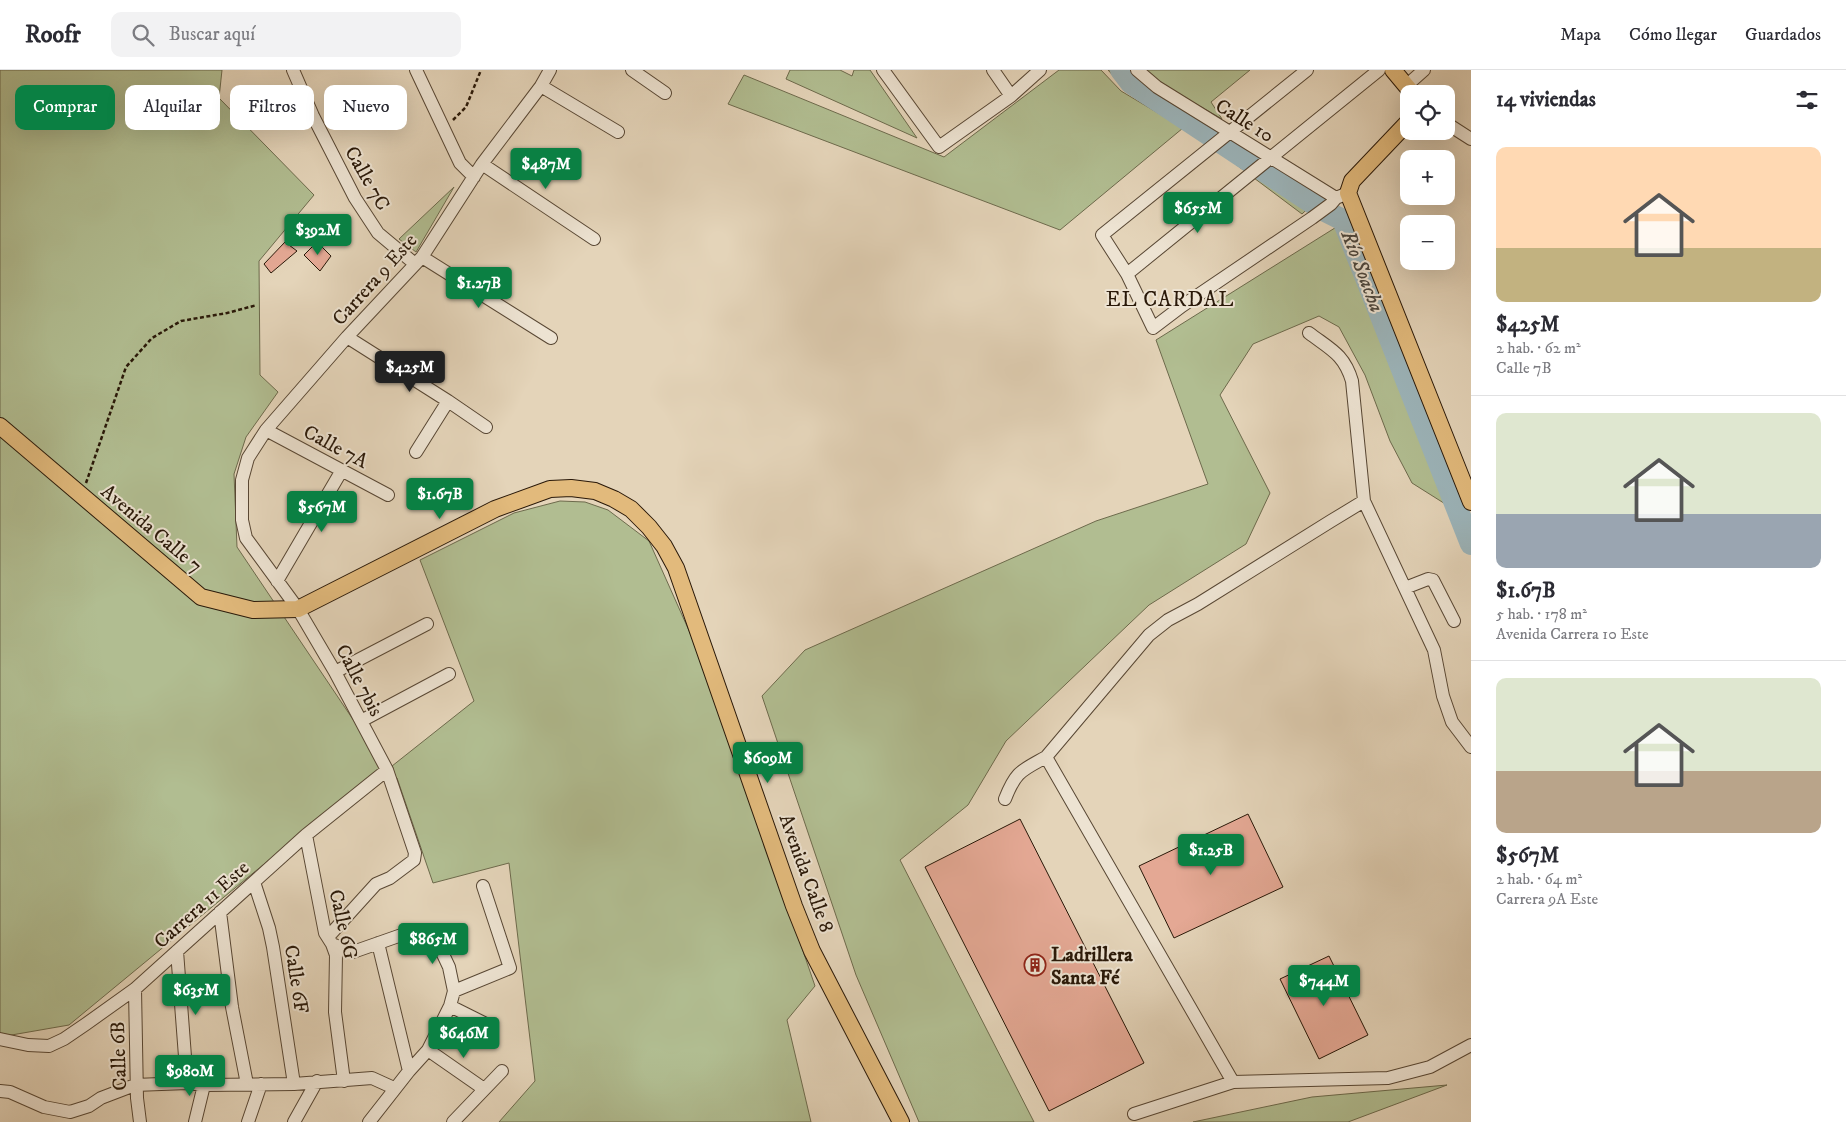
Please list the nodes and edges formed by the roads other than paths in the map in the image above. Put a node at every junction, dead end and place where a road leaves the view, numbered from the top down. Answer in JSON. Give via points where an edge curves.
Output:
{"nodes":[{"id":1,"x":293,"y":70,"type":"edge"},
{"id":2,"x":416,"y":70,"type":"edge"},
{"id":3,"x":550,"y":70,"type":"edge"},
{"id":4,"x":632,"y":70,"type":"edge"},
{"id":5,"x":883,"y":70,"type":"edge"},
{"id":6,"x":993,"y":70,"type":"edge"},
{"id":7,"x":1040,"y":70,"type":"edge"},
{"id":8,"x":1137,"y":70,"type":"edge"},
{"id":9,"x":1307,"y":70,"type":"edge"},
{"id":10,"x":1379,"y":70,"type":"edge"},
{"id":11,"x":1393,"y":70,"type":"edge"},
{"id":12,"x":1424,"y":70,"type":"edge"},
{"id":13,"x":1406,"y":85,"type":"edge"},
{"id":14,"x":1414,"y":85,"type":"edge"},
{"id":15,"x":541,"y":86,"type":"junction"},
{"id":16,"x":665,"y":92,"type":"dead end"},
{"id":17,"x":1011,"y":96,"type":"junction"},
{"id":18,"x":1455,"y":129,"type":"edge"},
{"id":19,"x":1400,"y":130,"type":"edge"},
{"id":20,"x":618,"y":132,"type":"dead end"},
{"id":21,"x":1226,"y":135,"type":"junction"},
{"id":22,"x":1471,"y":139,"type":"edge"},
{"id":23,"x":1266,"y":160,"type":"junction"},
{"id":24,"x":482,"y":164,"type":"junction"},
{"id":25,"x":474,"y":177,"type":"junction"},
{"id":26,"x":1338,"y":198,"type":"junction"},
{"id":27,"x":594,"y":238,"type":"dead end"},
{"id":28,"x":418,"y":261,"type":"junction"},
{"id":29,"x":1127,"y":274,"type":"junction"},
{"id":30,"x":1309,"y":333,"type":"dead end"},
{"id":31,"x":347,"y":337,"type":"junction"},
{"id":32,"x":551,"y":338,"type":"dead end"},
{"id":33,"x":448,"y":401,"type":"junction"},
{"id":34,"x":0,"y":426,"type":"edge"},
{"id":35,"x":486,"y":427,"type":"dead end"},
{"id":36,"x":266,"y":430,"type":"junction"},
{"id":37,"x":416,"y":452,"type":"dead end"},
{"id":38,"x":342,"y":470,"type":"junction"},
{"id":39,"x":388,"y":495,"type":"dead end"},
{"id":40,"x":1364,"y":502,"type":"junction"},
{"id":41,"x":1471,"y":502,"type":"edge"},
{"id":42,"x":277,"y":581,"type":"junction"},
{"id":43,"x":1405,"y":588,"type":"junction"},
{"id":44,"x":298,"y":608,"type":"junction"},
{"id":45,"x":1454,"y":621,"type":"dead end"},
{"id":46,"x":427,"y":624,"type":"dead end"},
{"id":47,"x":335,"y":672,"type":"junction"},
{"id":48,"x":449,"y":674,"type":"dead end"},
{"id":49,"x":361,"y":721,"type":"junction"},
{"id":50,"x":1471,"y":746,"type":"edge"},
{"id":51,"x":1046,"y":757,"type":"junction"},
{"id":52,"x":387,"y":770,"type":"junction"},
{"id":53,"x":1005,"y":799,"type":"dead end"},
{"id":54,"x":306,"y":835,"type":"junction"},
{"id":55,"x":254,"y":882,"type":"junction"},
{"id":56,"x":483,"y":886,"type":"dead end"},
{"id":57,"x":220,"y":912,"type":"junction"},
{"id":58,"x":330,"y":941,"type":"junction"},
{"id":59,"x":378,"y":943,"type":"junction"},
{"id":60,"x":177,"y":951,"type":"junction"},
{"id":61,"x":134,"y":989,"type":"junction"},
{"id":62,"x":454,"y":991,"type":"junction"},
{"id":63,"x":450,"y":1006,"type":"junction"},
{"id":64,"x":484,"y":1023,"type":"dead end"},
{"id":65,"x":0,"y":1039,"type":"edge"},
{"id":66,"x":1471,"y":1044,"type":"edge"},
{"id":67,"x":428,"y":1050,"type":"junction"},
{"id":68,"x":409,"y":1071,"type":"junction"},
{"id":69,"x":502,"y":1071,"type":"dead end"},
{"id":70,"x":317,"y":1081,"type":"junction"},
{"id":71,"x":344,"y":1081,"type":"junction"},
{"id":72,"x":1232,"y":1082,"type":"junction"},
{"id":73,"x":187,"y":1083,"type":"junction"},
{"id":74,"x":137,"y":1084,"type":"junction"},
{"id":75,"x":247,"y":1084,"type":"junction"},
{"id":76,"x":261,"y":1084,"type":"junction"},
{"id":77,"x":294,"y":1084,"type":"junction"},
{"id":78,"x":204,"y":1085,"type":"junction"},
{"id":79,"x":394,"y":1088,"type":"junction"},
{"id":80,"x":484,"y":1090,"type":"junction"},
{"id":81,"x":0,"y":1091,"type":"edge"},
{"id":82,"x":1134,"y":1114,"type":"dead end"},
{"id":83,"x":140,"y":1122,"type":"edge"},
{"id":84,"x":195,"y":1122,"type":"edge"},
{"id":85,"x":248,"y":1122,"type":"edge"},
{"id":86,"x":294,"y":1122,"type":"edge"},
{"id":87,"x":369,"y":1122,"type":"edge"},
{"id":88,"x":453,"y":1122,"type":"edge"},
{"id":89,"x":900,"y":1122,"type":"edge"}],
"edges":[{"from":1,"to":28,"type":"street","name":"Calle 7C","via":[[355,198],[378,233]]},
{"from":2,"to":25,"type":"street","via":[[460,163]]},
{"from":3,"to":15,"type":"street","name":"Carrera 9 Este"},
{"from":4,"to":16,"type":"street"},
{"from":5,"to":17,"type":"street","via":[[939,148]]},
{"from":6,"to":17,"type":"street"},
{"from":7,"to":17,"type":"street"},
{"from":8,"to":21,"type":"street","name":"Calle 10"},
{"from":9,"to":21,"type":"street"},
{"from":10,"to":23,"type":"street"},
{"from":11,"to":13,"type":"main road"},
{"from":12,"to":14,"type":"street"},
{"from":15,"to":20,"type":"street"},
{"from":15,"to":24,"type":"street","name":"Carrera 9 Este"},
{"from":18,"to":22,"type":"street"},
{"from":19,"to":26,"type":"main road"},
{"from":21,"to":23,"type":"street","name":"Calle 10"},
{"from":21,"to":29,"type":"street","via":[[1102,235]]},
{"from":23,"to":26,"type":"street","name":"Calle 10"},
{"from":23,"to":29,"type":"street"},
{"from":24,"to":25,"type":"street","name":"Carrera 9 Este"},
{"from":24,"to":27,"type":"street"},
{"from":25,"to":28,"type":"street","name":"Carrera 9 Este"},
{"from":26,"to":29,"type":"street","via":[[1153,328]]},
{"from":26,"to":41,"type":"main road"},
{"from":28,"to":31,"type":"street","name":"Carrera 9 Este"},
{"from":28,"to":32,"type":"street","name":"Calle 7C"},
{"from":30,"to":40,"type":"street","via":[[1342,357],[1348,366]]},
{"from":31,"to":33,"type":"street"},
{"from":31,"to":36,"type":"street","name":"Carrera 9 Este"},
{"from":33,"to":35,"type":"street"},
{"from":33,"to":37,"type":"street"},
{"from":34,"to":44,"type":"main road","name":"Avenida Calle 7","via":[[201,598],[253,610]]},
{"from":36,"to":38,"type":"street","name":"Calle 7A"},
{"from":36,"to":42,"type":"street","name":"Carrera 9 Este","via":[[248,458],[242,480],[242,520],[246,538]]},
{"from":38,"to":39,"type":"street","name":"Calle 7A"},
{"from":38,"to":42,"type":"street"},
{"from":40,"to":43,"type":"street"},
{"from":40,"to":51,"type":"street","via":[[1168,620],[1149,635]]},
{"from":42,"to":44,"type":"street"},
{"from":43,"to":45,"type":"street","via":[[1433,580]]},
{"from":43,"to":50,"type":"street","via":[[1434,650],[1452,722]]},
{"from":44,"to":47,"type":"street","name":"Calle 7bis"},
{"from":44,"to":89,"type":"main road","name":"Avenida Calle 8","via":[[495,509],[550,489],[595,491],[631,509],[664,546],[676,568],[812,951]]},
{"from":46,"to":47,"type":"street"},
{"from":47,"to":49,"type":"street","name":"Calle 7bis"},
{"from":48,"to":49,"type":"street"},
{"from":49,"to":52,"type":"street","name":"Calle 7bis"},
{"from":51,"to":53,"type":"street","via":[[1012,781]]},
{"from":51,"to":72,"type":"street"},
{"from":52,"to":54,"type":"street","name":"Carrera 11 Este"},
{"from":52,"to":58,"type":"street","name":"Calle 7bis","via":[[415,853],[414,860],[376,884]]},
{"from":54,"to":55,"type":"street","name":"Carrera 11 Este"},
{"from":54,"to":58,"type":"street","name":"Calle 6G","via":[[325,932]]},
{"from":55,"to":57,"type":"street","name":"Carrera 11 Este"},
{"from":55,"to":77,"type":"street","name":"Calle 6F","via":[[271,938]]},
{"from":56,"to":62,"type":"street","via":[[510,968]]},
{"from":57,"to":60,"type":"street","name":"Carrera 11 Este"},
{"from":57,"to":75,"type":"street","via":[[232,1007]]},
{"from":58,"to":59,"type":"street","via":[[352,952]]},
{"from":58,"to":71,"type":"street","name":"Calle 6G","via":[[336,955],[335,1012]]},
{"from":59,"to":62,"type":"street","via":[[410,932],[433,932],[449,967]]},
{"from":59,"to":68,"type":"street"},
{"from":60,"to":61,"type":"street","name":"Carrera 11 Este"},
{"from":60,"to":73,"type":"street"},
{"from":61,"to":65,"type":"street","name":"Carrera 11 Este","via":[[64,1039],[49,1046]]},
{"from":61,"to":74,"type":"street","name":"Calle 6B"},
{"from":62,"to":63,"type":"street"},
{"from":63,"to":64,"type":"street"},
{"from":63,"to":67,"type":"street"},
{"from":66,"to":72,"type":"street","via":[[1430,1067],[1388,1078]]},
{"from":67,"to":68,"type":"street"},
{"from":67,"to":80,"type":"street"},
{"from":68,"to":79,"type":"street"},
{"from":69,"to":80,"type":"street"},
{"from":70,"to":71,"type":"street"},
{"from":70,"to":77,"type":"street"},
{"from":70,"to":86,"type":"street"},
{"from":71,"to":79,"type":"street","via":[[372,1078]]},
{"from":72,"to":82,"type":"street"},
{"from":73,"to":74,"type":"street"},
{"from":73,"to":78,"type":"street"},
{"from":74,"to":81,"type":"street","via":[[70,1112],[44,1107]]},
{"from":74,"to":83,"type":"street","name":"Calle 6B"},
{"from":75,"to":76,"type":"street"},
{"from":75,"to":78,"type":"street"},
{"from":76,"to":77,"type":"street"},
{"from":76,"to":85,"type":"street"},
{"from":78,"to":84,"type":"street"},
{"from":79,"to":87,"type":"street"},
{"from":80,"to":88,"type":"street"}]}
